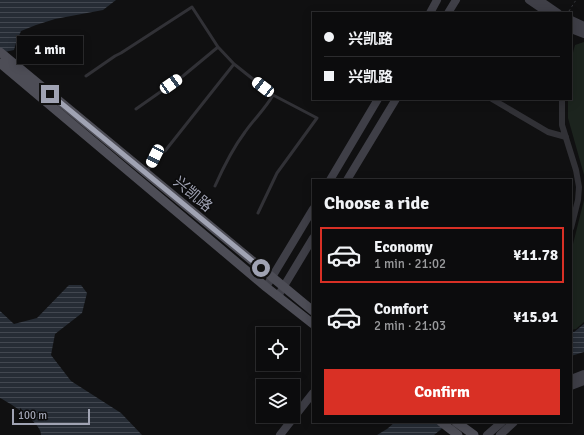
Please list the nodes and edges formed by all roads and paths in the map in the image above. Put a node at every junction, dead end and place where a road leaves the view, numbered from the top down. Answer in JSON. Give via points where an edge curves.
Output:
{"nodes":[{"id":1,"x":437,"y":0,"type":"edge"},
{"id":2,"x":456,"y":0,"type":"edge"},
{"id":3,"x":529,"y":0,"type":"edge"},
{"id":4,"x":539,"y":0,"type":"edge"},
{"id":5,"x":576,"y":0,"type":"edge"},
{"id":6,"x":569,"y":11,"type":"dead end"},
{"id":7,"x":431,"y":12,"type":"edge"},
{"id":8,"x":449,"y":12,"type":"edge"},
{"id":9,"x":547,"y":12,"type":"edge"},
{"id":10,"x":557,"y":12,"type":"edge"},
{"id":11,"x":572,"y":20,"type":"edge"},
{"id":12,"x":584,"y":26,"type":"edge"},
{"id":13,"x":572,"y":31,"type":"edge"},
{"id":14,"x":584,"y":34,"type":"edge"},
{"id":15,"x":218,"y":47,"type":"junction"},
{"id":16,"x":1,"y":57,"type":"edge"},
{"id":17,"x":234,"y":64,"type":"junction"},
{"id":18,"x":86,"y":76,"type":"dead end"},
{"id":19,"x":273,"y":95,"type":"junction"},
{"id":20,"x":377,"y":100,"type":"edge"},
{"id":21,"x":395,"y":100,"type":"edge"},
{"id":22,"x":494,"y":100,"type":"edge"},
{"id":23,"x":562,"y":100,"type":"edge"},
{"id":24,"x":136,"y":109,"type":"dead end"},
{"id":25,"x":566,"y":137,"type":"junction"},
{"id":26,"x":146,"y":174,"type":"junction"},
{"id":27,"x":331,"y":179,"type":"edge"},
{"id":28,"x":348,"y":179,"type":"edge"},
{"id":29,"x":215,"y":186,"type":"dead end"},
{"id":30,"x":312,"y":211,"type":"edge"},
{"id":31,"x":258,"y":213,"type":"dead end"},
{"id":32,"x":572,"y":224,"type":"edge"},
{"id":33,"x":312,"y":240,"type":"edge"},
{"id":34,"x":272,"y":278,"type":"junction"},
{"id":35,"x":266,"y":287,"type":"junction"},
{"id":36,"x":284,"y":287,"type":"junction"},
{"id":37,"x":278,"y":296,"type":"junction"},
{"id":38,"x":312,"y":310,"type":"edge"},
{"id":39,"x":312,"y":323,"type":"edge"},
{"id":40,"x":584,"y":374,"type":"edge"},
{"id":41,"x":572,"y":379,"type":"edge"},
{"id":42,"x":584,"y":381,"type":"edge"},
{"id":43,"x":572,"y":386,"type":"edge"},
{"id":44,"x":312,"y":394,"type":"edge"},
{"id":45,"x":501,"y":423,"type":"edge"},
{"id":46,"x":513,"y":423,"type":"edge"},
{"id":47,"x":454,"y":424,"type":"edge"},
{"id":48,"x":280,"y":435,"type":"edge"},
{"id":49,"x":458,"y":435,"type":"edge"},
{"id":50,"x":474,"y":435,"type":"edge"},
{"id":51,"x":487,"y":435,"type":"edge"},
{"id":52,"x":500,"y":435,"type":"edge"}],
"edges":[{"from":1,"to":7,"type":"street"},
{"from":2,"to":8,"type":"street"},
{"from":3,"to":9,"type":"street"},
{"from":4,"to":10,"type":"street"},
{"from":5,"to":6,"type":"path"},
{"from":11,"to":12,"type":"street"},
{"from":13,"to":14,"type":"street"},
{"from":15,"to":17,"type":"lane"},
{"from":15,"to":18,"type":"lane","via":[[192,7]]},
{"from":15,"to":24,"type":"lane","via":[[183,76]]},
{"from":16,"to":26,"type":"main road","name":"兴凯路"},
{"from":16,"to":35,"type":"main road","name":"兴凯路"},
{"from":17,"to":19,"type":"lane"},
{"from":17,"to":26,"type":"lane","via":[[165,151],[155,156]]},
{"from":19,"to":29,"type":"lane","via":[[244,133]]},
{"from":19,"to":31,"type":"lane","via":[[317,118],[277,173]]},
{"from":20,"to":27,"type":"street"},
{"from":21,"to":28,"type":"street"},
{"from":22,"to":25,"type":"street","via":[[548,132]]},
{"from":23,"to":25,"type":"street","via":[[562,125]]},
{"from":25,"to":32,"type":"street","via":[[579,187]]},
{"from":26,"to":34,"type":"main road","name":"兴凯路"},
{"from":30,"to":34,"type":"street"},
{"from":33,"to":36,"type":"street"},
{"from":34,"to":35,"type":"street"},
{"from":34,"to":36,"type":"main road","name":"兴凯路"},
{"from":35,"to":37,"type":"main road","name":"兴凯路"},
{"from":36,"to":37,"type":"street"},
{"from":36,"to":38,"type":"main road","name":"兴凯路"},
{"from":37,"to":39,"type":"main road","name":"兴凯路"},
{"from":40,"to":41,"type":"street"},
{"from":42,"to":43,"type":"street"},
{"from":44,"to":48,"type":"street"},
{"from":45,"to":51,"type":"street"},
{"from":46,"to":52,"type":"street"},
{"from":47,"to":49,"type":"main road"},
{"from":47,"to":50,"type":"main road"}]}
